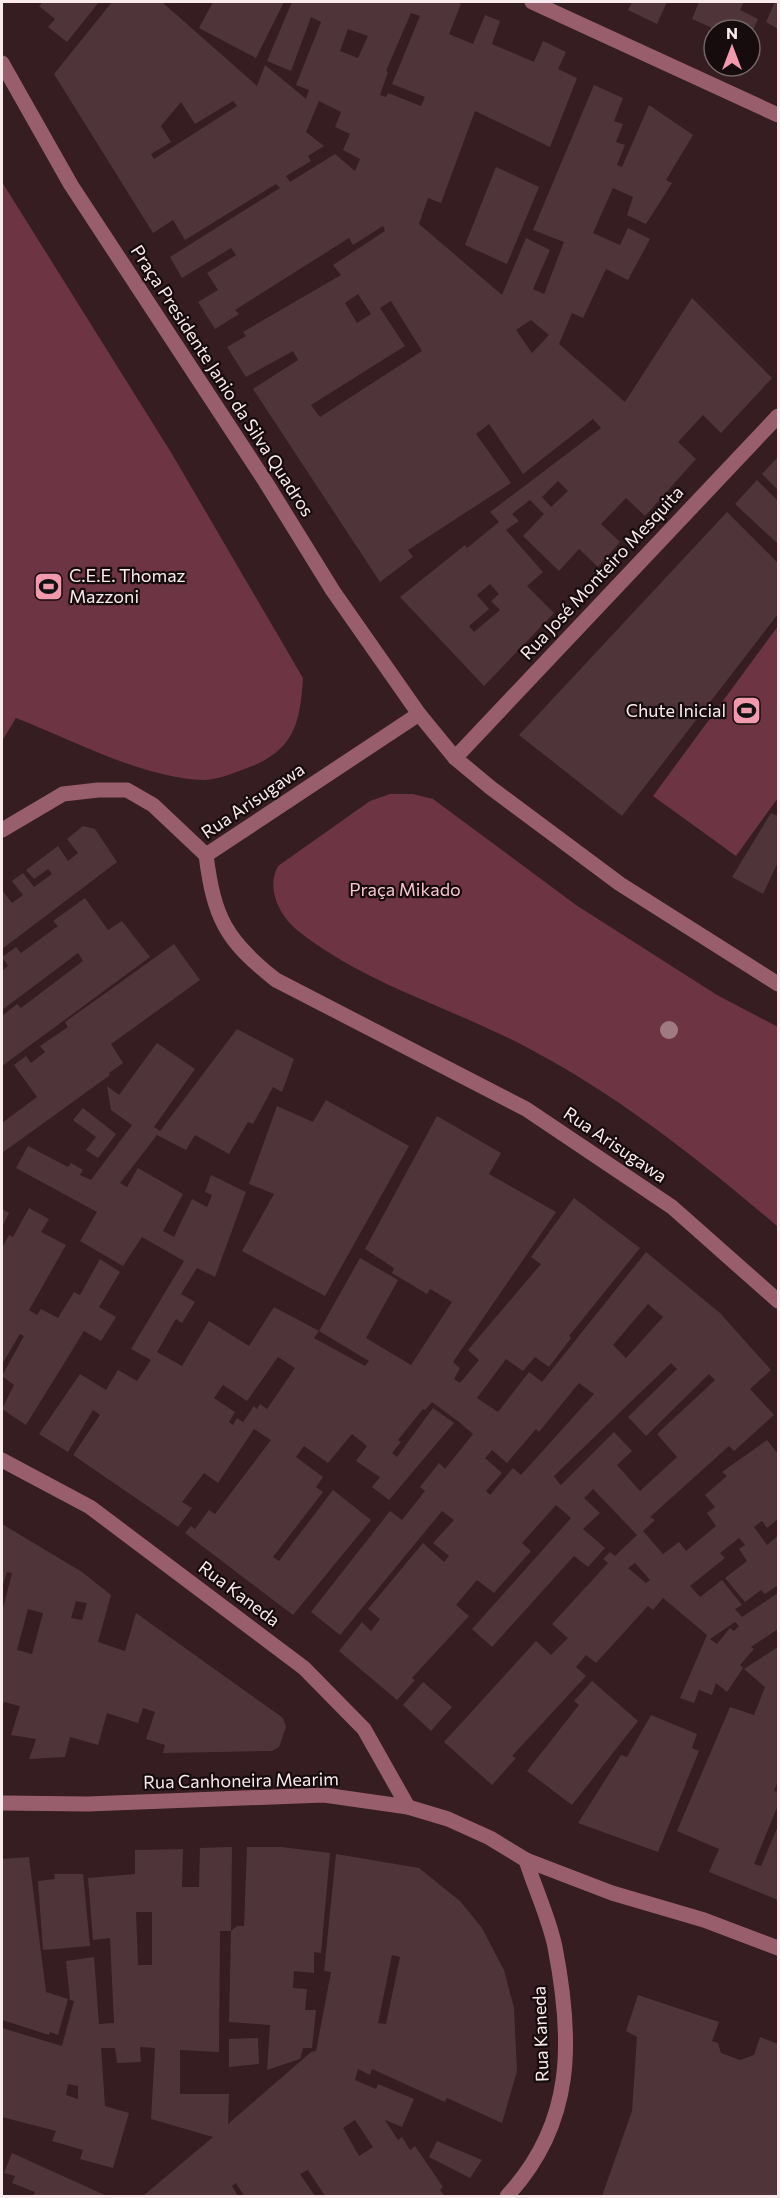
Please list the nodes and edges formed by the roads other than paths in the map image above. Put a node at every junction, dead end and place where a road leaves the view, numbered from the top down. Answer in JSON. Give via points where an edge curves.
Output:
{"nodes":[{"id":1,"x":532,"y":2,"type":"edge"},
{"id":2,"x":2,"y":63,"type":"edge"},
{"id":3,"x":778,"y":115,"type":"edge"},
{"id":4,"x":778,"y":416,"type":"edge"},
{"id":5,"x":419,"y":714,"type":"junction"},
{"id":6,"x":455,"y":758,"type":"junction"},
{"id":7,"x":2,"y":830,"type":"edge"},
{"id":8,"x":206,"y":855,"type":"junction"},
{"id":9,"x":778,"y":984,"type":"edge"},
{"id":10,"x":778,"y":1301,"type":"edge"},
{"id":11,"x":2,"y":1460,"type":"edge"},
{"id":12,"x":2,"y":1803,"type":"edge"},
{"id":13,"x":408,"y":1807,"type":"junction"},
{"id":14,"x":526,"y":1860,"type":"junction"},
{"id":15,"x":778,"y":1948,"type":"edge"},
{"id":16,"x":507,"y":2196,"type":"edge"}],
"edges":[{"from":1,"to":3,"type":"street"},
{"from":2,"to":5,"type":"street","name":"Praça Presidente Janio da Silva Quadros","via":[[71,185],[333,591]]},
{"from":4,"to":6,"type":"street","name":"Rua José Monteiro Mesquita"},
{"from":5,"to":6,"type":"street"},
{"from":5,"to":8,"type":"street","name":"Rua Arisugawa"},
{"from":6,"to":9,"type":"street","via":[[620,884]]},
{"from":7,"to":8,"type":"street","via":[[63,794],[126,790],[153,805]]},
{"from":8,"to":10,"type":"street","name":"Rua Arisugawa","via":[[211,894],[225,929],[246,957],[276,981],[526,1109],[672,1207]]},
{"from":11,"to":13,"type":"street","name":"Rua Kaneda","via":[[90,1507],[304,1668],[364,1729]]},
{"from":12,"to":13,"type":"street","name":"Rua Canhoneira Mearim","via":[[88,1804],[324,1795]]},
{"from":13,"to":14,"type":"street","name":"Rua Canhoneira Mearim","via":[[448,1819]]},
{"from":14,"to":15,"type":"street","name":"Rua Canhoneira Mearim"},
{"from":14,"to":16,"type":"street","name":"Rua Kaneda","via":[[554,1945],[564,2012],[566,2078],[552,2128],[520,2182]]}]}
